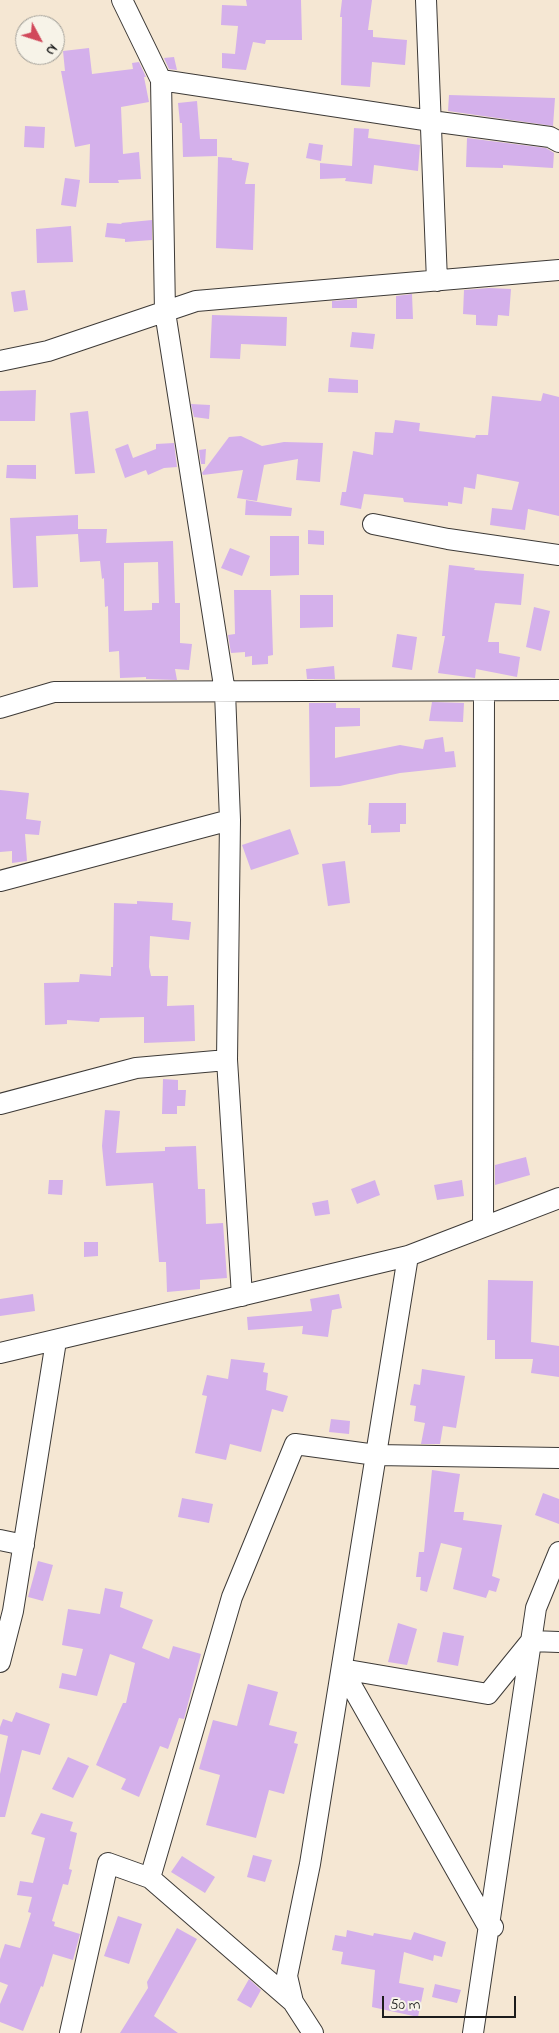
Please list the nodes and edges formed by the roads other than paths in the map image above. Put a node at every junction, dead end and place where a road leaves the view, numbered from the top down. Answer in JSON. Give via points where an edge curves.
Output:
{"nodes":[{"id":1,"x":122,"y":0,"type":"edge"},
{"id":2,"x":426,"y":0,"type":"edge"},
{"id":3,"x":161,"y":80,"type":"junction"},
{"id":4,"x":431,"y":121,"type":"junction"},
{"id":5,"x":559,"y":142,"type":"edge"},
{"id":6,"x":559,"y":270,"type":"edge"},
{"id":7,"x":437,"y":281,"type":"junction"},
{"id":8,"x":165,"y":312,"type":"junction"},
{"id":9,"x":0,"y":361,"type":"edge"},
{"id":10,"x":373,"y":524,"type":"dead end"},
{"id":11,"x":559,"y":555,"type":"edge"},
{"id":12,"x":559,"y":690,"type":"edge"},
{"id":13,"x":226,"y":692,"type":"junction"},
{"id":14,"x":484,"y":692,"type":"junction"},
{"id":15,"x":0,"y":708,"type":"edge"},
{"id":16,"x":230,"y":820,"type":"junction"},
{"id":17,"x":0,"y":881,"type":"edge"},
{"id":18,"x":227,"y":1060,"type":"junction"},
{"id":19,"x":0,"y":1104,"type":"edge"},
{"id":20,"x":559,"y":1198,"type":"edge"},
{"id":21,"x":483,"y":1227,"type":"junction"},
{"id":22,"x":408,"y":1256,"type":"junction"},
{"id":23,"x":242,"y":1296,"type":"junction"},
{"id":24,"x":56,"y":1340,"type":"junction"},
{"id":25,"x":0,"y":1353,"type":"edge"},
{"id":26,"x":376,"y":1455,"type":"junction"},
{"id":27,"x":559,"y":1458,"type":"edge"},
{"id":28,"x":0,"y":1540,"type":"edge"},
{"id":29,"x":24,"y":1545,"type":"junction"},
{"id":30,"x":559,"y":1552,"type":"edge"},
{"id":31,"x":532,"y":1641,"type":"junction"},
{"id":32,"x":559,"y":1642,"type":"edge"},
{"id":33,"x":0,"y":1662,"type":"edge"},
{"id":34,"x":342,"y":1670,"type":"junction"},
{"id":35,"x":150,"y":1878,"type":"junction"},
{"id":36,"x":491,"y":1928,"type":"junction"},
{"id":37,"x":293,"y":2002,"type":"junction"},
{"id":38,"x":70,"y":2033,"type":"edge"},
{"id":39,"x":313,"y":2033,"type":"edge"},
{"id":40,"x":473,"y":2033,"type":"edge"}],
"edges":[{"from":1,"to":3,"type":"street"},
{"from":2,"to":4,"type":"street"},
{"from":3,"to":4,"type":"street"},
{"from":3,"to":8,"type":"street"},
{"from":4,"to":5,"type":"street","via":[[550,136]]},
{"from":4,"to":7,"type":"street"},
{"from":6,"to":7,"type":"street"},
{"from":7,"to":8,"type":"street","via":[[196,302]]},
{"from":8,"to":9,"type":"street","via":[[48,351]]},
{"from":8,"to":13,"type":"street"},
{"from":10,"to":11,"type":"street"},
{"from":12,"to":14,"type":"street"},
{"from":13,"to":14,"type":"street"},
{"from":13,"to":15,"type":"street","via":[[54,692]]},
{"from":13,"to":16,"type":"street"},
{"from":14,"to":21,"type":"street"},
{"from":16,"to":17,"type":"street"},
{"from":16,"to":18,"type":"street"},
{"from":18,"to":19,"type":"street","via":[[136,1068]]},
{"from":18,"to":23,"type":"street"},
{"from":20,"to":21,"type":"street"},
{"from":21,"to":22,"type":"street"},
{"from":22,"to":23,"type":"street"},
{"from":22,"to":26,"type":"street"},
{"from":23,"to":24,"type":"street"},
{"from":24,"to":25,"type":"street"},
{"from":24,"to":29,"type":"street"},
{"from":26,"to":27,"type":"street"},
{"from":26,"to":34,"type":"street"},
{"from":26,"to":35,"type":"street","via":[[295,1444],[232,1597]]},
{"from":28,"to":29,"type":"street"},
{"from":29,"to":33,"type":"street"},
{"from":30,"to":31,"type":"street","via":[[536,1608]]},
{"from":31,"to":32,"type":"street"},
{"from":31,"to":34,"type":"street","via":[[488,1694]]},
{"from":31,"to":36,"type":"street"},
{"from":34,"to":36,"type":"street"},
{"from":34,"to":37,"type":"street","via":[[310,1864],[287,1976]]},
{"from":35,"to":37,"type":"street"},
{"from":35,"to":38,"type":"street","via":[[108,1863]]},
{"from":36,"to":40,"type":"street"},
{"from":37,"to":39,"type":"street"}]}
